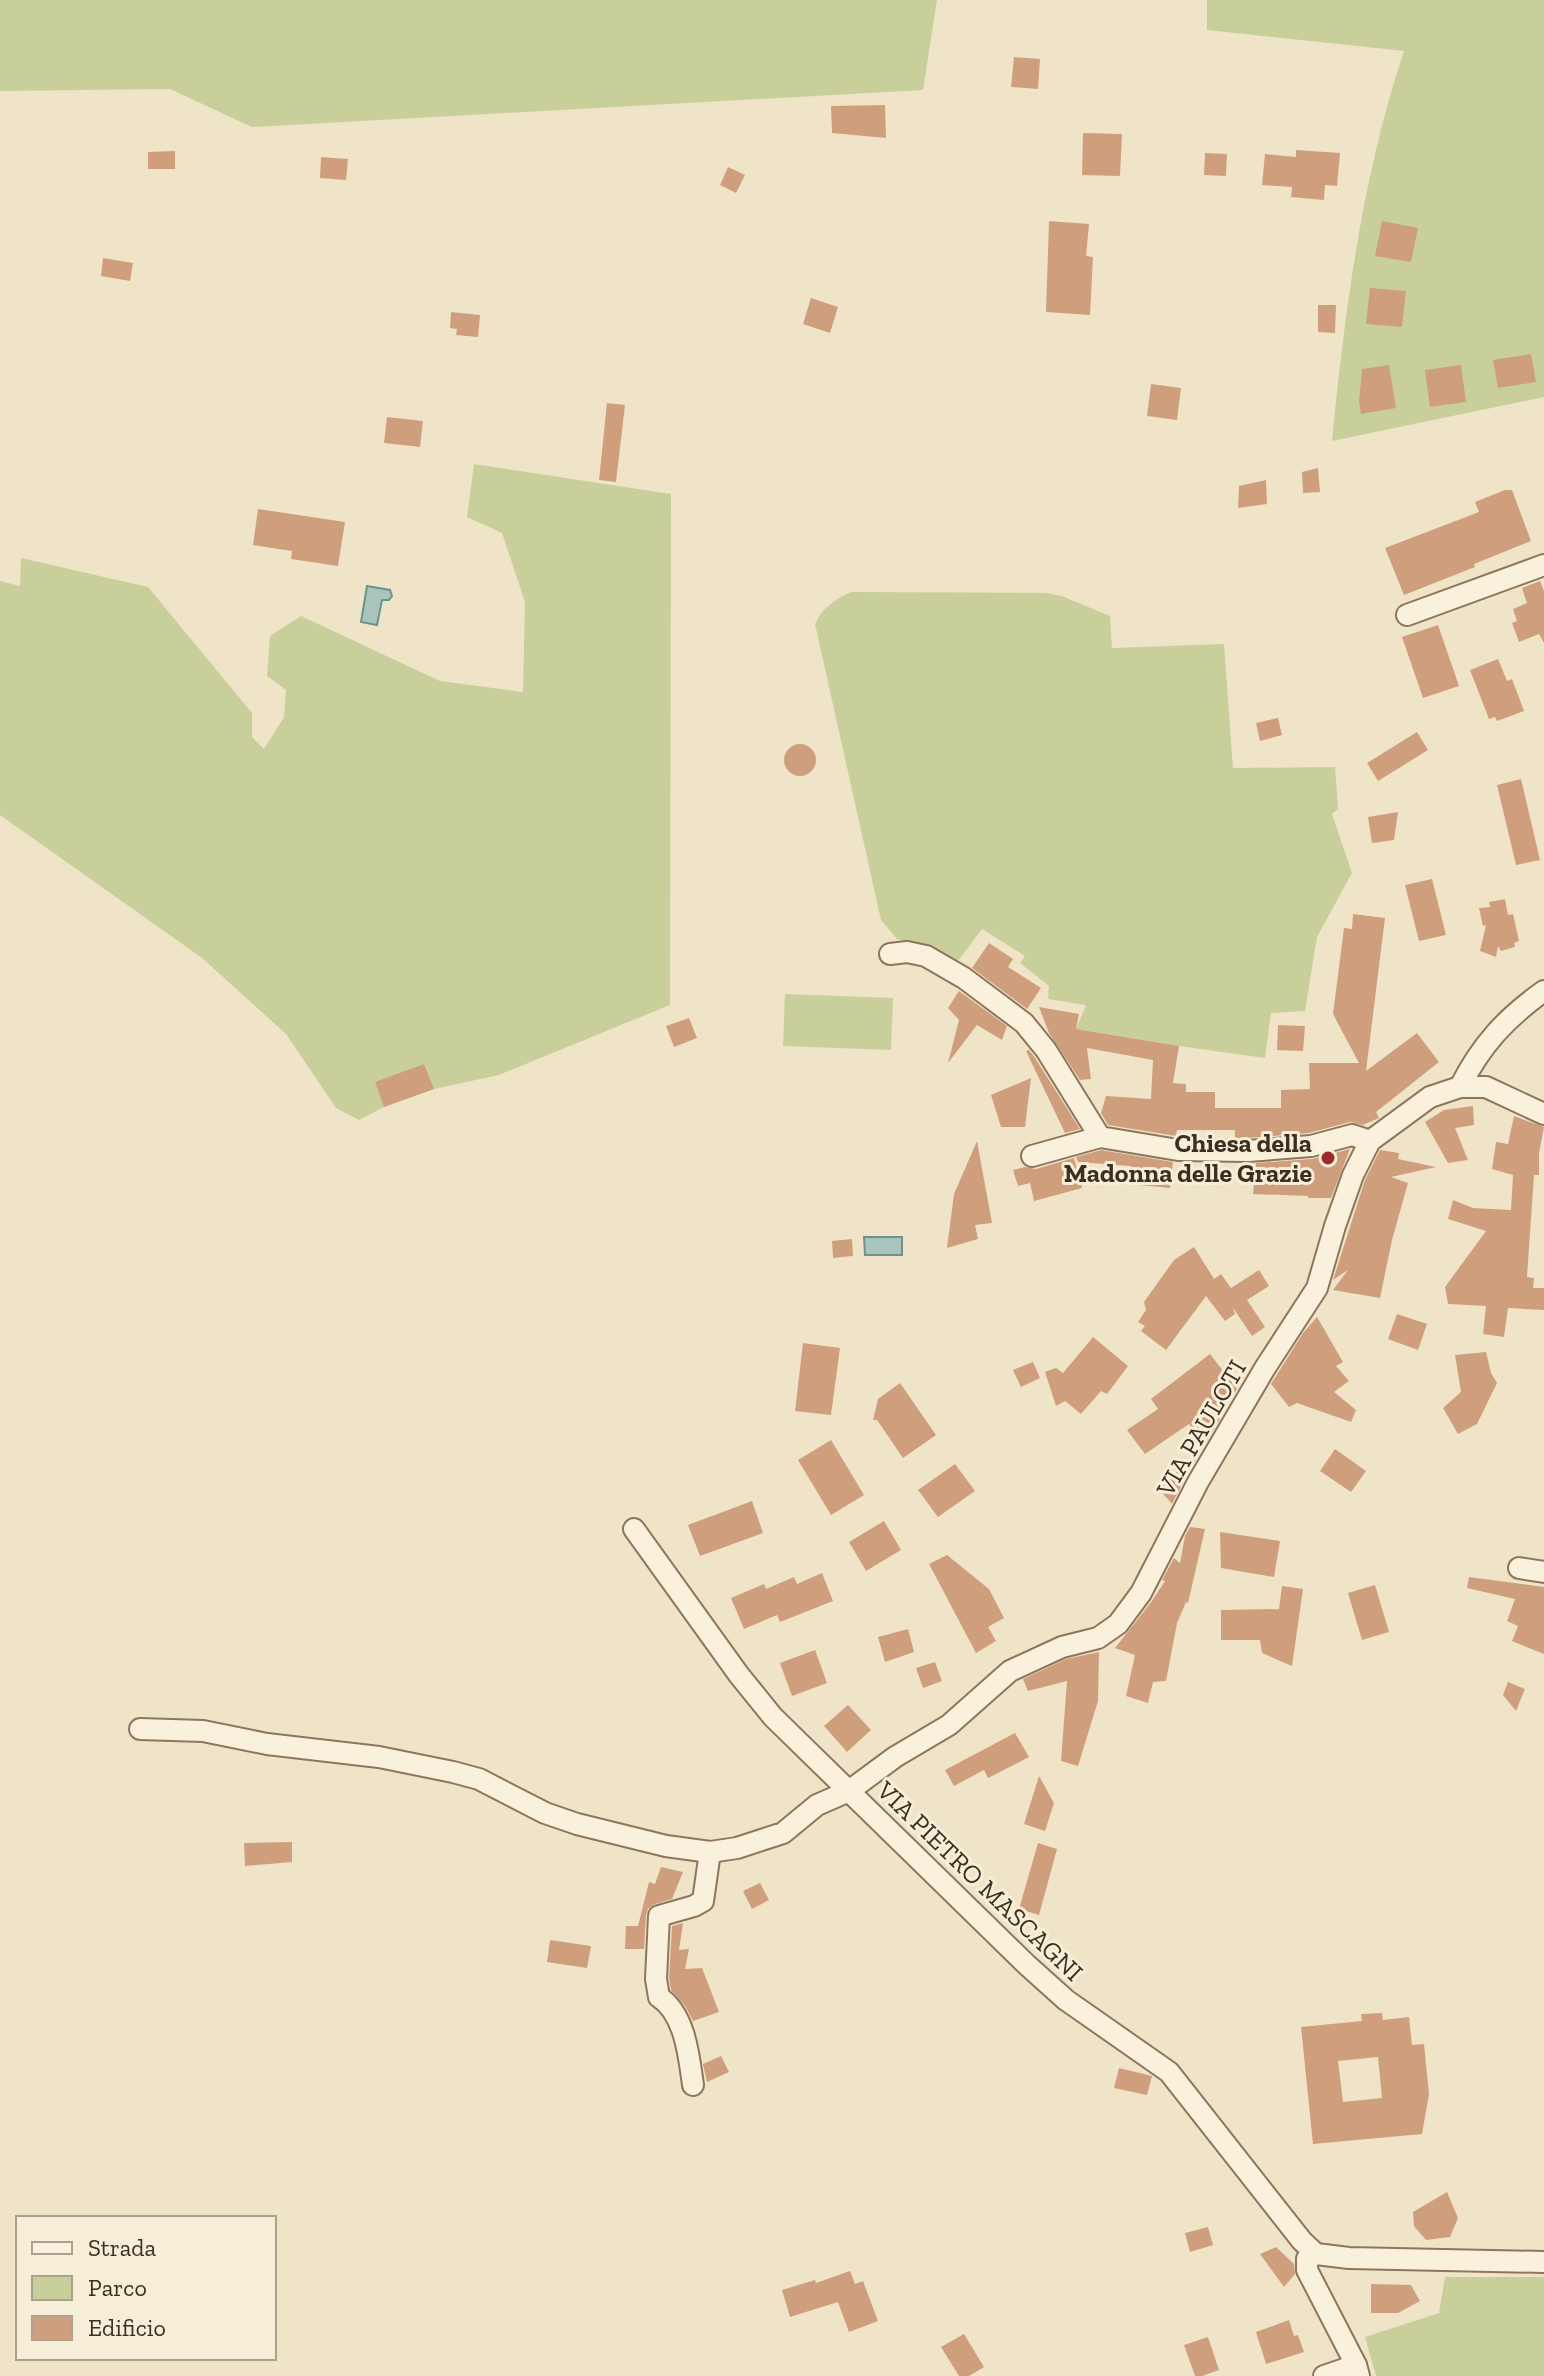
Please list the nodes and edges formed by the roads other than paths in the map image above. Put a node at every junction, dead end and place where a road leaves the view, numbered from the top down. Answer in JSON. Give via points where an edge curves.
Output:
{"nodes":[{"id":1,"x":1544,"y":565,"type":"edge"},
{"id":2,"x":1407,"y":615,"type":"dead end"},
{"id":3,"x":890,"y":954,"type":"dead end"},
{"id":4,"x":1544,"y":991,"type":"edge"},
{"id":5,"x":1460,"y":1087,"type":"junction"},
{"id":6,"x":1544,"y":1114,"type":"edge"},
{"id":7,"x":1100,"y":1137,"type":"junction"},
{"id":8,"x":1370,"y":1141,"type":"junction"},
{"id":9,"x":1032,"y":1156,"type":"dead end"},
{"id":10,"x":634,"y":1529,"type":"dead end"},
{"id":11,"x":1519,"y":1568,"type":"dead end"},
{"id":12,"x":1544,"y":1572,"type":"edge"},
{"id":13,"x":140,"y":1729,"type":"dead end"},
{"id":14,"x":849,"y":1791,"type":"junction"},
{"id":15,"x":710,"y":1852,"type":"junction"},
{"id":16,"x":693,"y":2085,"type":"dead end"},
{"id":17,"x":1316,"y":2254,"type":"junction"},
{"id":18,"x":1544,"y":2262,"type":"edge"},
{"id":19,"x":1358,"y":2371,"type":"edge"},
{"id":20,"x":1324,"y":2376,"type":"edge"}],
"edges":[{"from":1,"to":2,"type":"street"},
{"from":3,"to":7,"type":"street","via":[[926,956],[1024,1023]]},
{"from":4,"to":5,"type":"street","via":[[1514,1012],[1474,1059]]},
{"from":5,"to":6,"type":"street","via":[[1486,1087]]},
{"from":5,"to":8,"type":"street","name":"VIA PAULOTI","via":[[1430,1097]]},
{"from":7,"to":8,"type":"street","via":[[1178,1150],[1311,1146],[1352,1135]]},
{"from":7,"to":9,"type":"street"},
{"from":8,"to":14,"type":"street","name":"VIA PAULOTI","via":[[1353,1175],[1317,1288],[1118,1624],[1098,1638],[1062,1647],[1010,1671],[949,1725]]},
{"from":10,"to":14,"type":"street","name":"VIA PIETRO MASCAGNI","via":[[773,1717]]},
{"from":11,"to":12,"type":"street"},
{"from":13,"to":15,"type":"street","name":"VIA PAULOTI","via":[[203,1731],[453,1772],[577,1824]]},
{"from":14,"to":15,"type":"street","name":"VIA PAULOTI","via":[[817,1805],[783,1833]]},
{"from":14,"to":17,"type":"street","name":"VIA PIETRO MASCAGNI","via":[[1066,2000],[1169,2072]]},
{"from":15,"to":16,"type":"street","via":[[703,1901],[659,1916],[657,1988],[676,2018]]},
{"from":17,"to":18,"type":"street"},
{"from":17,"to":19,"type":"street","via":[[1307,2259],[1307,2270]]},
{"from":19,"to":20,"type":"street"}]}
